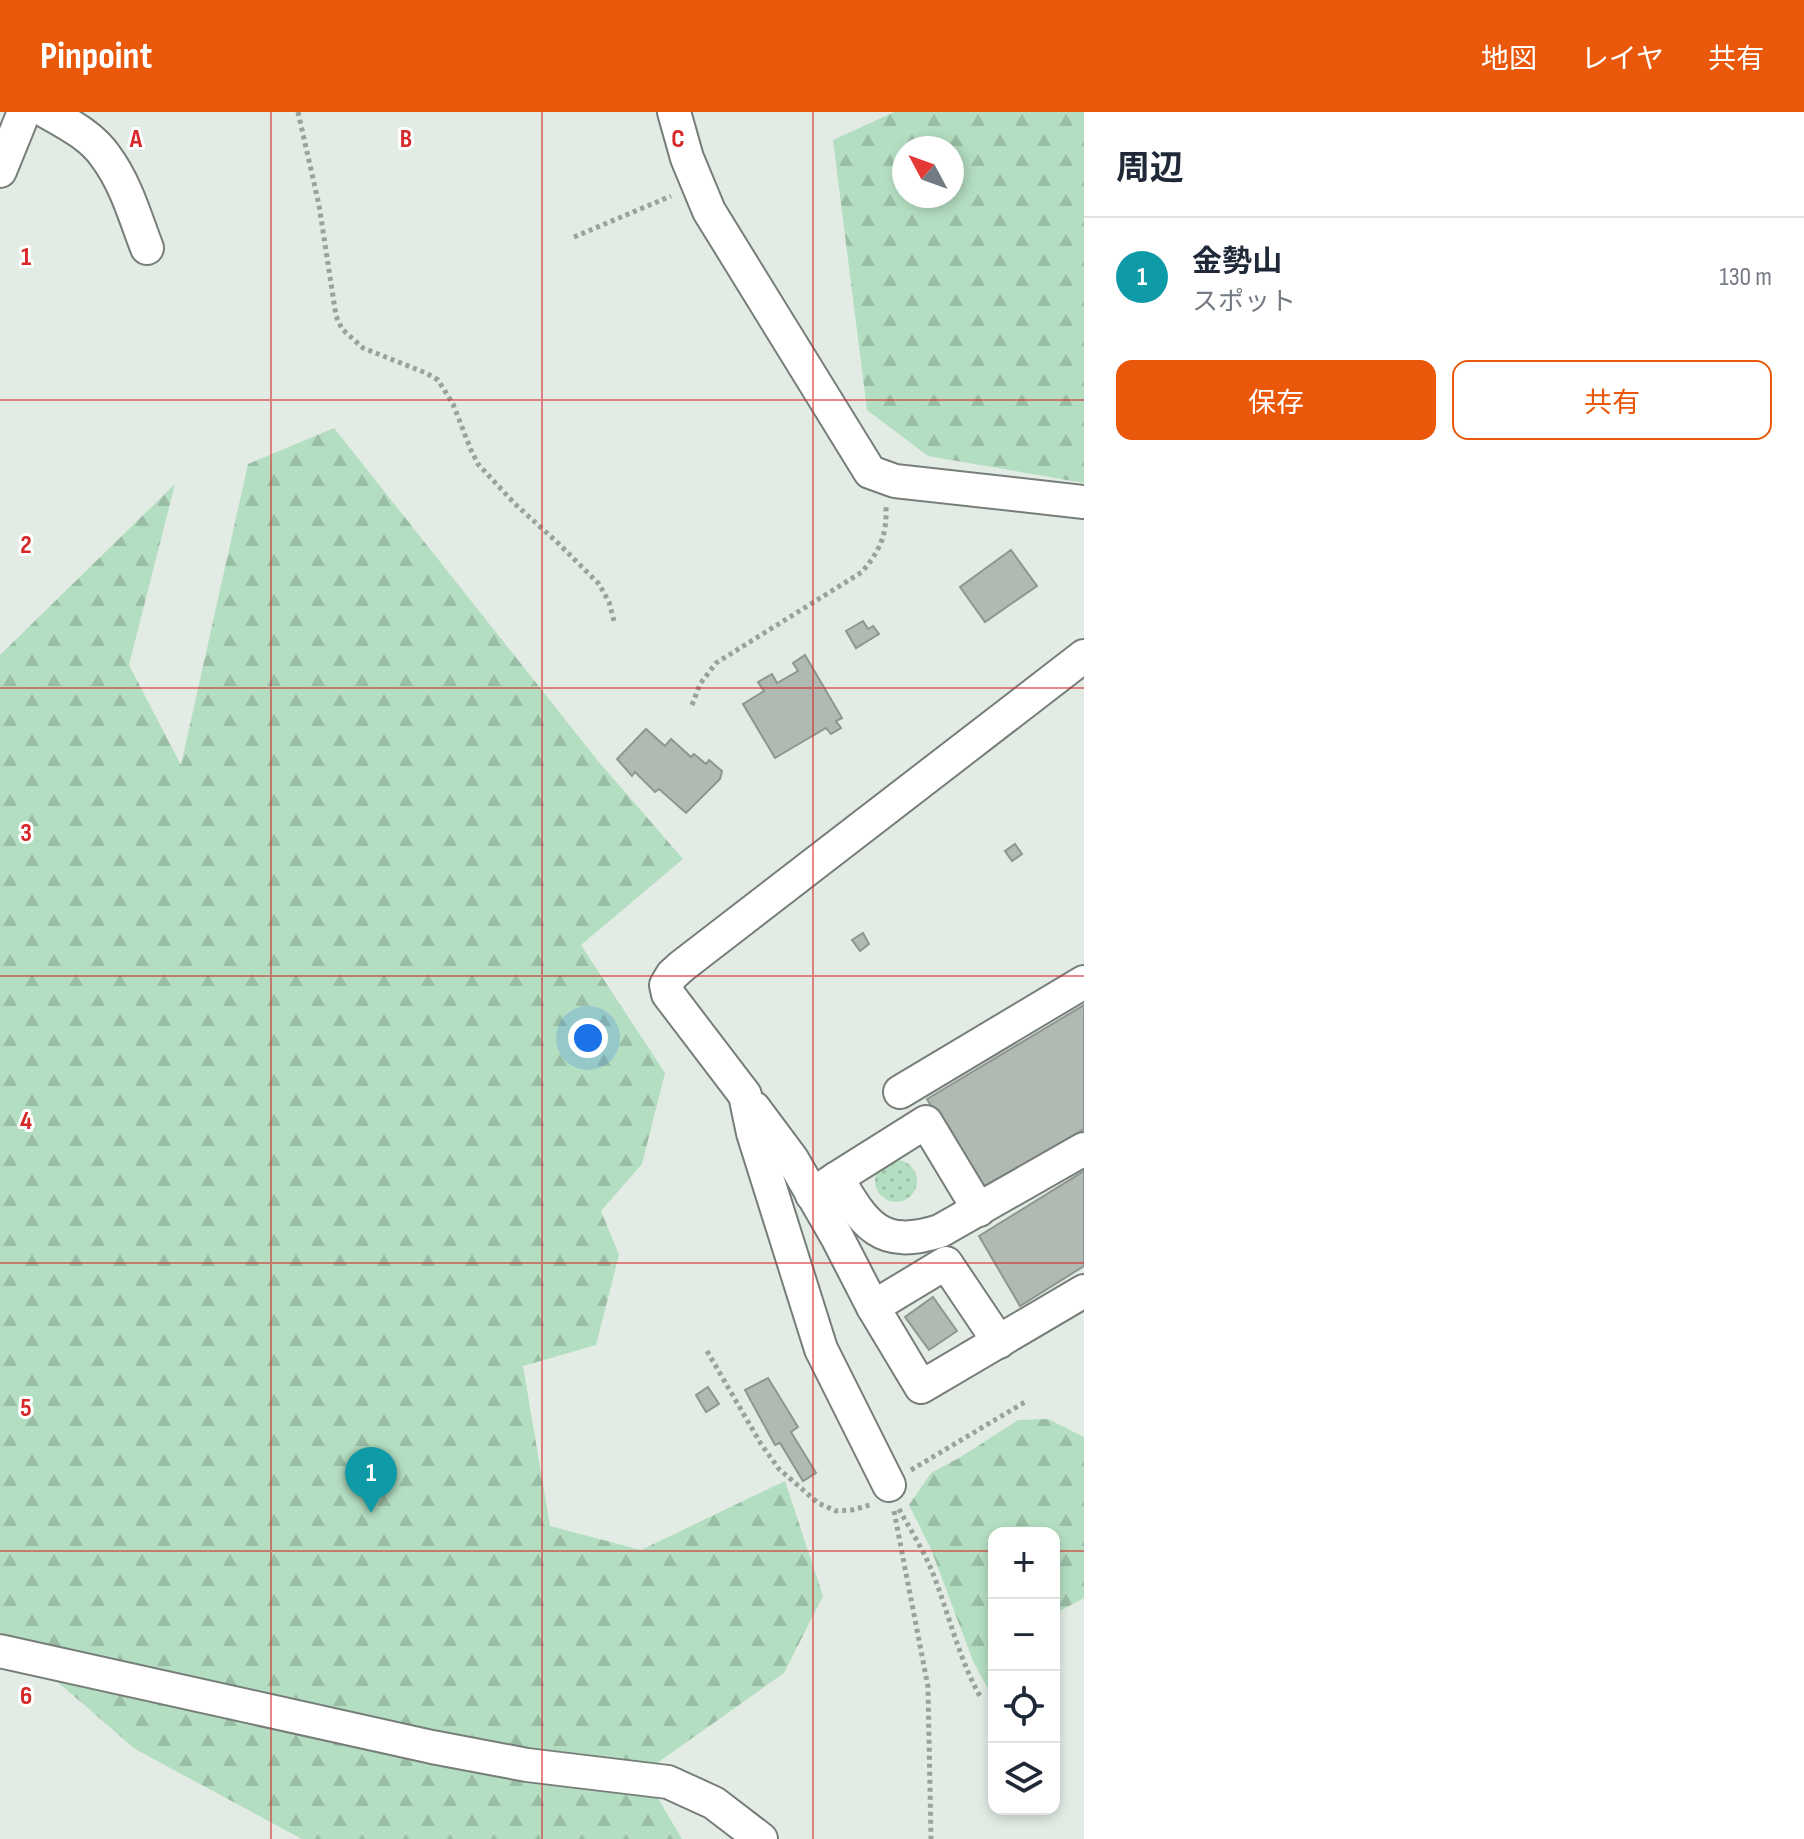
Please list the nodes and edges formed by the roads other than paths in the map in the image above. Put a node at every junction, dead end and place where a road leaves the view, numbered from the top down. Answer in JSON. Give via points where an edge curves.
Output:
{"nodes":[{"id":1,"x":24,"y":112,"type":"edge"},
{"id":2,"x":47,"y":112,"type":"edge"},
{"id":3,"x":674,"y":112,"type":"edge"},
{"id":4,"x":0,"y":171,"type":"edge"},
{"id":5,"x":147,"y":248,"type":"dead end"},
{"id":6,"x":1084,"y":502,"type":"edge"},
{"id":7,"x":1084,"y":656,"type":"edge"},
{"id":8,"x":1084,"y":982,"type":"edge"},
{"id":9,"x":745,"y":1095,"type":"junction"},
{"id":10,"x":926,"y":1122,"type":"junction"},
{"id":11,"x":1084,"y":1149,"type":"edge"},
{"id":12,"x":825,"y":1186,"type":"junction"},
{"id":13,"x":979,"y":1210,"type":"junction"},
{"id":14,"x":1084,"y":1291,"type":"edge"},
{"id":15,"x":873,"y":1307,"type":"junction"},
{"id":16,"x":999,"y":1342,"type":"junction"},
{"id":17,"x":890,"y":1490,"type":"road end"},
{"id":18,"x":0,"y":1651,"type":"edge"},
{"id":19,"x":761,"y":1839,"type":"edge"}],
"edges":[{"from":1,"to":4,"type":"street"},
{"from":2,"to":5,"type":"street","via":[[77,129],[105,155],[124,187]]},
{"from":3,"to":6,"type":"street","via":[[709,211],[870,472],[895,481]]},
{"from":7,"to":9,"type":"street","via":[[672,975],[668,994]]},
{"from":8,"to":10,"type":"street","via":[[903,1090]]},
{"from":9,"to":12,"type":"street","via":[[788,1153]]},
{"from":9,"to":17,"type":"street","via":[[821,1349]]},
{"from":10,"to":12,"type":"street"},
{"from":10,"to":13,"type":"street"},
{"from":11,"to":13,"type":"street"},
{"from":12,"to":13,"type":"street","via":[[874,1228],[893,1236],[919,1238]]},
{"from":12,"to":15,"type":"street"},
{"from":14,"to":16,"type":"street"},
{"from":15,"to":16,"type":"street","via":[[946,1263]]},
{"from":15,"to":16,"type":"street","via":[[921,1387]]},
{"from":18,"to":19,"type":"street","via":[[432,1747],[668,1782],[714,1803]]}]}
